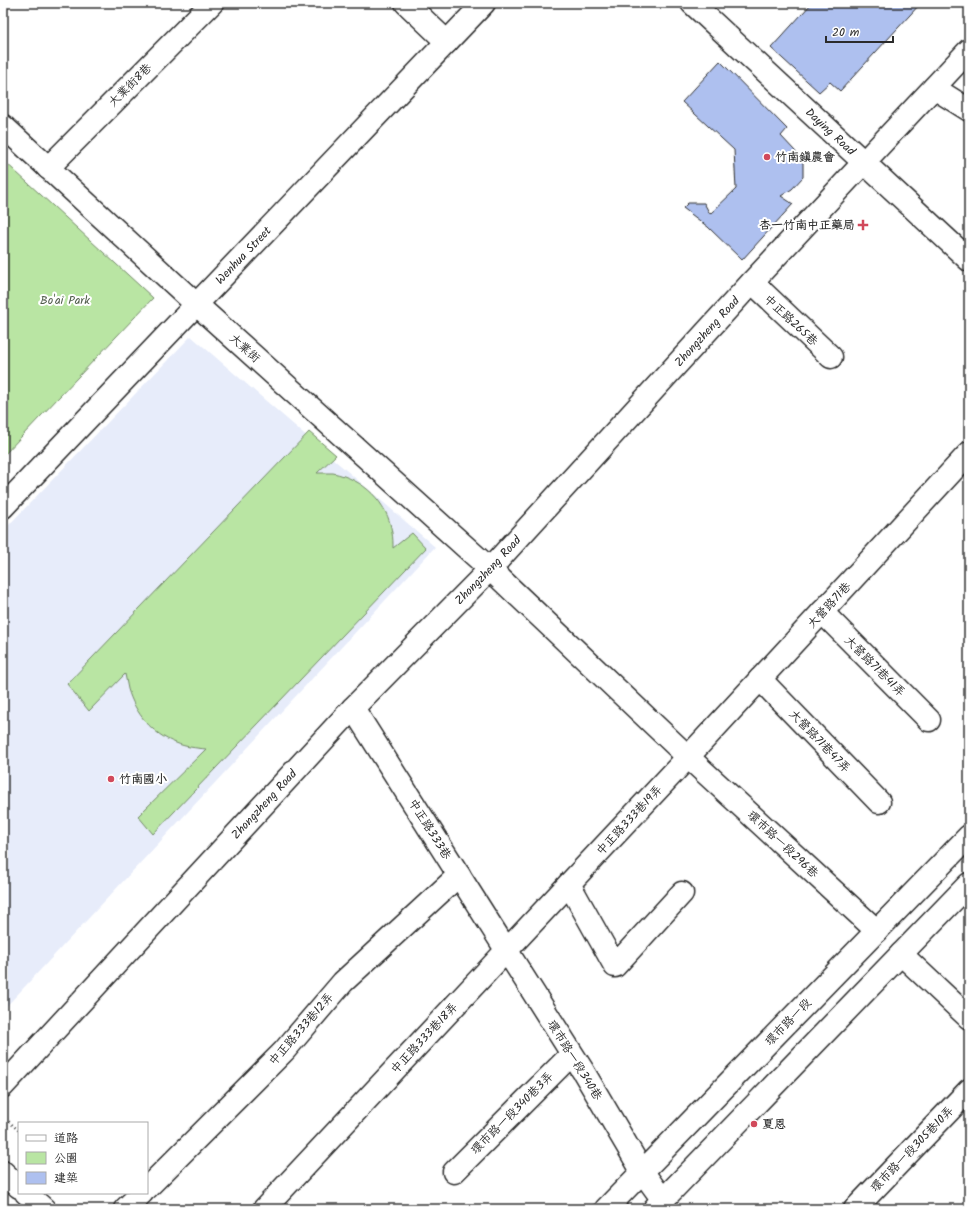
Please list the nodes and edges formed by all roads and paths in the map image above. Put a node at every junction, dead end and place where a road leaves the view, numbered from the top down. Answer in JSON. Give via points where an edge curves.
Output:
{"nodes":[{"id":1,"x":212,"y":3,"type":"edge"},
{"id":2,"x":406,"y":3,"type":"edge"},
{"id":3,"x":484,"y":3,"type":"edge"},
{"id":4,"x":692,"y":3,"type":"edge"},
{"id":5,"x":447,"y":42,"type":"junction"},
{"id":6,"x":969,"y":50,"type":"edge"},
{"id":7,"x":934,"y":88,"type":"junction"},
{"id":8,"x":969,"y":110,"type":"edge"},
{"id":9,"x":5,"y":132,"type":"edge"},
{"id":10,"x":864,"y":163,"type":"junction"},
{"id":11,"x":48,"y":168,"type":"junction"},
{"id":12,"x":969,"y":260,"type":"edge"},
{"id":13,"x":752,"y":282,"type":"junction"},
{"id":14,"x":197,"y":305,"type":"junction"},
{"id":15,"x":831,"y":357,"type":"dead end"},
{"id":16,"x":969,"y":453,"type":"edge"},
{"id":17,"x":3,"y":507,"type":"edge"},
{"id":18,"x":490,"y":569,"type":"junction"},
{"id":19,"x":822,"y":612,"type":"junction"},
{"id":20,"x":760,"y":679,"type":"junction"},
{"id":21,"x":353,"y":708,"type":"junction"},
{"id":22,"x":929,"y":720,"type":"dead end"},
{"id":23,"x":688,"y":756,"type":"junction"},
{"id":24,"x":879,"y":802,"type":"dead end"},
{"id":25,"x":969,"y":836,"type":"edge"},
{"id":26,"x":459,"y":875,"type":"junction"},
{"id":27,"x":569,"y":884,"type":"junction"},
{"id":28,"x":969,"y":884,"type":"edge"},
{"id":29,"x":682,"y":894,"type":"dead end"},
{"id":30,"x":877,"y":931,"type":"junction"},
{"id":31,"x":507,"y":950,"type":"junction"},
{"id":32,"x":901,"y":954,"type":"junction"},
{"id":33,"x":969,"y":1018,"type":"edge"},
{"id":34,"x":571,"y":1055,"type":"junction"},
{"id":35,"x":3,"y":1086,"type":"edge"},
{"id":36,"x":969,"y":1090,"type":"edge"},
{"id":37,"x":3,"y":1116,"type":"edge"},
{"id":38,"x":18,"y":1130,"type":"edge"},
{"id":39,"x":642,"y":1171,"type":"junction"},
{"id":40,"x":3,"y":1172,"type":"edge"},
{"id":41,"x":454,"y":1172,"type":"dead end"},
{"id":42,"x":18,"y":1186,"type":"edge"},
{"id":43,"x":148,"y":1187,"type":"edge"},
{"id":44,"x":27,"y":1194,"type":"edge"},
{"id":45,"x":141,"y":1194,"type":"edge"},
{"id":46,"x":661,"y":1206,"type":"edge"},
{"id":47,"x":44,"y":1209,"type":"edge"},
{"id":48,"x":125,"y":1209,"type":"edge"},
{"id":49,"x":264,"y":1209,"type":"edge"},
{"id":50,"x":606,"y":1209,"type":"edge"},
{"id":51,"x":855,"y":1209,"type":"edge"}],
"edges":[{"from":1,"to":11,"type":"street","name":"大業街8巷"},
{"from":2,"to":5,"type":"street"},
{"from":3,"to":5,"type":"street","name":"Wenhua Street"},
{"from":4,"to":10,"type":"street","name":"Daying Road"},
{"from":5,"to":14,"type":"street","name":"Wenhua Street"},
{"from":6,"to":7,"type":"street","name":"Zhongzheng Road"},
{"from":7,"to":8,"type":"street"},
{"from":7,"to":10,"type":"street","name":"Zhongzheng Road"},
{"from":9,"to":11,"type":"street","name":"大業街"},
{"from":10,"to":12,"type":"street","name":"Daying Road"},
{"from":10,"to":13,"type":"street","name":"Zhongzheng Road"},
{"from":11,"to":14,"type":"street","name":"大業街"},
{"from":13,"to":15,"type":"street","name":"中正路265巷"},
{"from":13,"to":18,"type":"street","name":"Zhongzheng Road"},
{"from":14,"to":17,"type":"street","name":"Wenhua Street"},
{"from":14,"to":18,"type":"street","name":"大業街"},
{"from":16,"to":19,"type":"street","name":"大營路71巷"},
{"from":18,"to":21,"type":"street","name":"Zhongzheng Road"},
{"from":18,"to":23,"type":"street","name":"大業街"},
{"from":19,"to":20,"type":"street","name":"大營路71巷"},
{"from":19,"to":22,"type":"street","name":"大營路71巷41弄"},
{"from":20,"to":23,"type":"street","name":"大營路71巷"},
{"from":20,"to":24,"type":"street","name":"大營路71巷47弄"},
{"from":21,"to":26,"type":"street","name":"中正路333巷"},
{"from":21,"to":35,"type":"street","name":"Zhongzheng Road"},
{"from":23,"to":27,"type":"street","name":"中正路333巷19弄"},
{"from":23,"to":30,"type":"street","name":"環市路一段296巷"},
{"from":25,"to":30,"type":"street","name":"環市路一段"},
{"from":26,"to":31,"type":"street","name":"中正路333巷"},
{"from":26,"to":43,"type":"street","name":"中正路333巷12弄","via":[[343,982],[284,1051]]},
{"from":27,"to":29,"type":"street","via":[[615,966]]},
{"from":27,"to":31,"type":"street","name":"中正路333巷19弄"},
{"from":28,"to":32,"type":"street"},
{"from":30,"to":39,"type":"street","name":"環市路一段"},
{"from":31,"to":34,"type":"street","name":"環市路一段340巷"},
{"from":31,"to":49,"type":"street","name":"中正路333巷18弄"},
{"from":32,"to":33,"type":"street"},
{"from":32,"to":46,"type":"street"},
{"from":34,"to":39,"type":"street","name":"環市路一段340巷"},
{"from":34,"to":41,"type":"street","name":"環市路一段340巷3弄"},
{"from":36,"to":51,"type":"street","name":"環市路一段305巷10弄"},
{"from":37,"to":38,"type":"path"},
{"from":39,"to":46,"type":"street","name":"環市路一段340巷"},
{"from":39,"to":50,"type":"street","name":"環市路一段"},
{"from":40,"to":42,"type":"street"},
{"from":44,"to":47,"type":"street"},
{"from":45,"to":48,"type":"street"}]}
